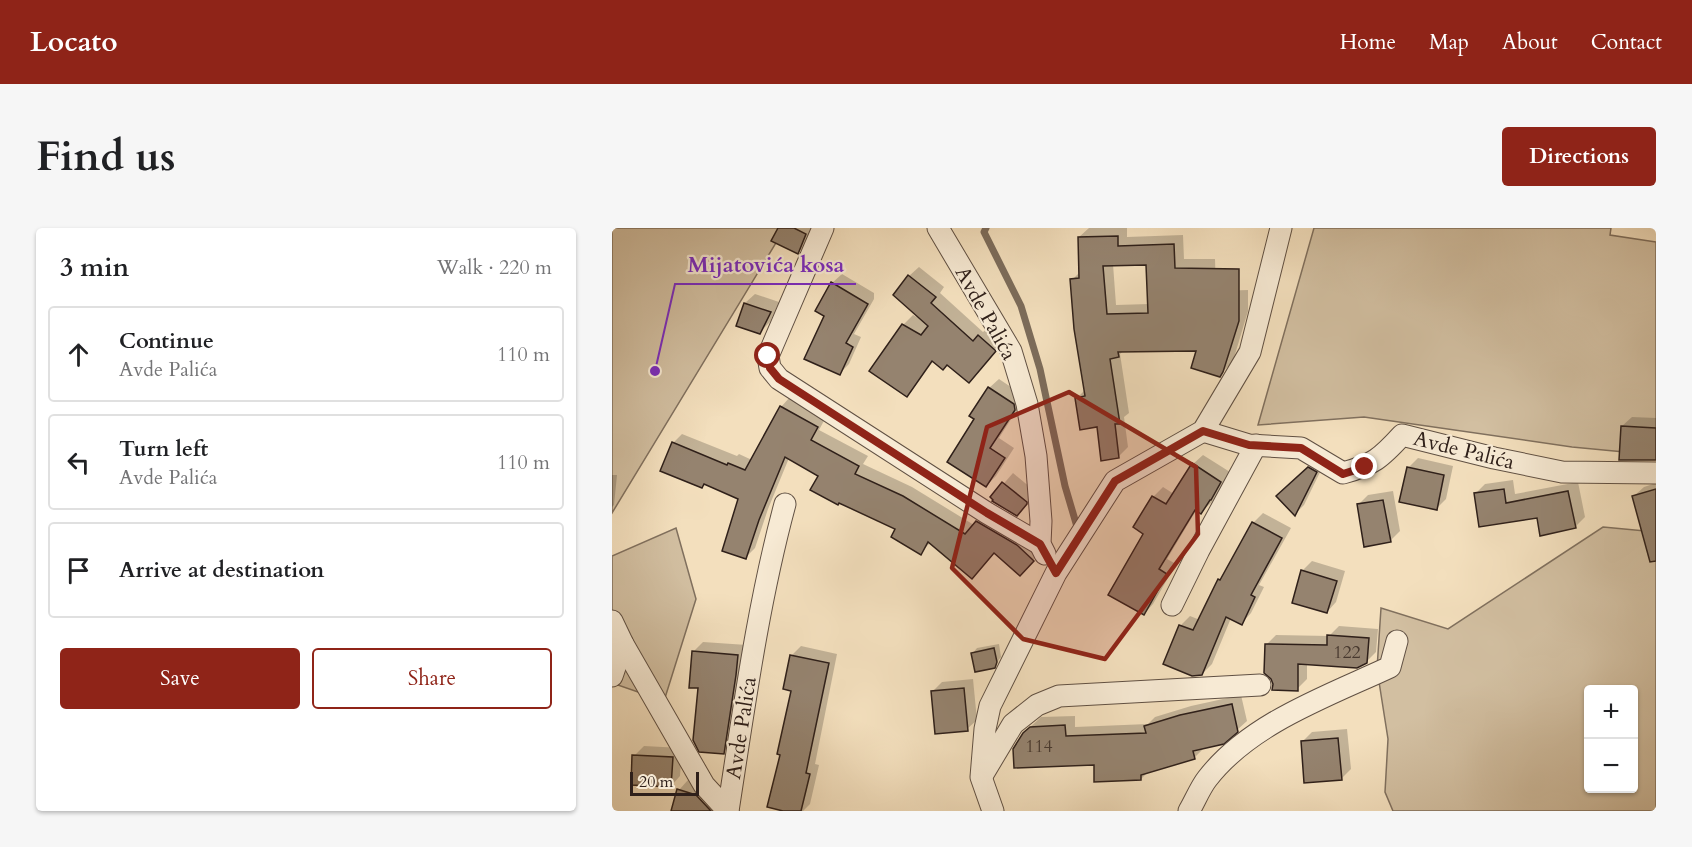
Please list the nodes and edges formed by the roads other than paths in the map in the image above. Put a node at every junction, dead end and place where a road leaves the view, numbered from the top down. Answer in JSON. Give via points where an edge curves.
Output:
{"nodes":[{"id":1,"x":823,"y":228,"type":"edge"},
{"id":2,"x":938,"y":228,"type":"edge"},
{"id":3,"x":1281,"y":228,"type":"edge"},
{"id":4,"x":1203,"y":431,"type":"junction"},
{"id":5,"x":1256,"y":445,"type":"junction"},
{"id":6,"x":1656,"y":473,"type":"edge"},
{"id":7,"x":785,"y":504,"type":"dead end"},
{"id":8,"x":1040,"y":544,"type":"junction"},
{"id":9,"x":1056,"y":573,"type":"junction"},
{"id":10,"x":1172,"y":605,"type":"dead end"},
{"id":11,"x":612,"y":621,"type":"edge"},
{"id":12,"x":1397,"y":641,"type":"dead end"},
{"id":13,"x":623,"y":644,"type":"junction"},
{"id":14,"x":612,"y":676,"type":"edge"},
{"id":15,"x":1260,"y":685,"type":"dead end"},
{"id":16,"x":981,"y":777,"type":"junction"},
{"id":17,"x":728,"y":811,"type":"edge"},
{"id":18,"x":993,"y":811,"type":"edge"},
{"id":19,"x":1189,"y":811,"type":"edge"}],
"edges":[{"from":1,"to":8,"type":"street","via":[[768,356],[770,368],[779,379]]},
{"from":2,"to":8,"type":"street","name":"Avde Palića","via":[[1011,351],[1027,404],[1036,456]]},
{"from":3,"to":4,"type":"street","via":[[1250,352]]},
{"from":4,"to":5,"type":"street","name":"Avde Palića"},
{"from":4,"to":9,"type":"street","via":[[1115,481]]},
{"from":5,"to":6,"type":"street","name":"Avde Palića","via":[[1301,448],[1343,474],[1384,456],[1402,435],[1562,472]]},
{"from":5,"to":10,"type":"street"},
{"from":7,"to":17,"type":"street","name":"Avde Palića","via":[[770,564]]},
{"from":8,"to":9,"type":"street","name":"Avde Palića"},
{"from":9,"to":16,"type":"street","via":[[990,706]]},
{"from":11,"to":13,"type":"street","name":"Avde Palića"},
{"from":12,"to":19,"type":"street","via":[[1390,667],[1305,706],[1231,753],[1206,780]]},
{"from":13,"to":14,"type":"street"},
{"from":13,"to":17,"type":"street","name":"Avde Palića","via":[[704,785]]},
{"from":15,"to":16,"type":"street","via":[[1059,696],[1037,705],[1014,724]]},
{"from":16,"to":18,"type":"street"}]}
